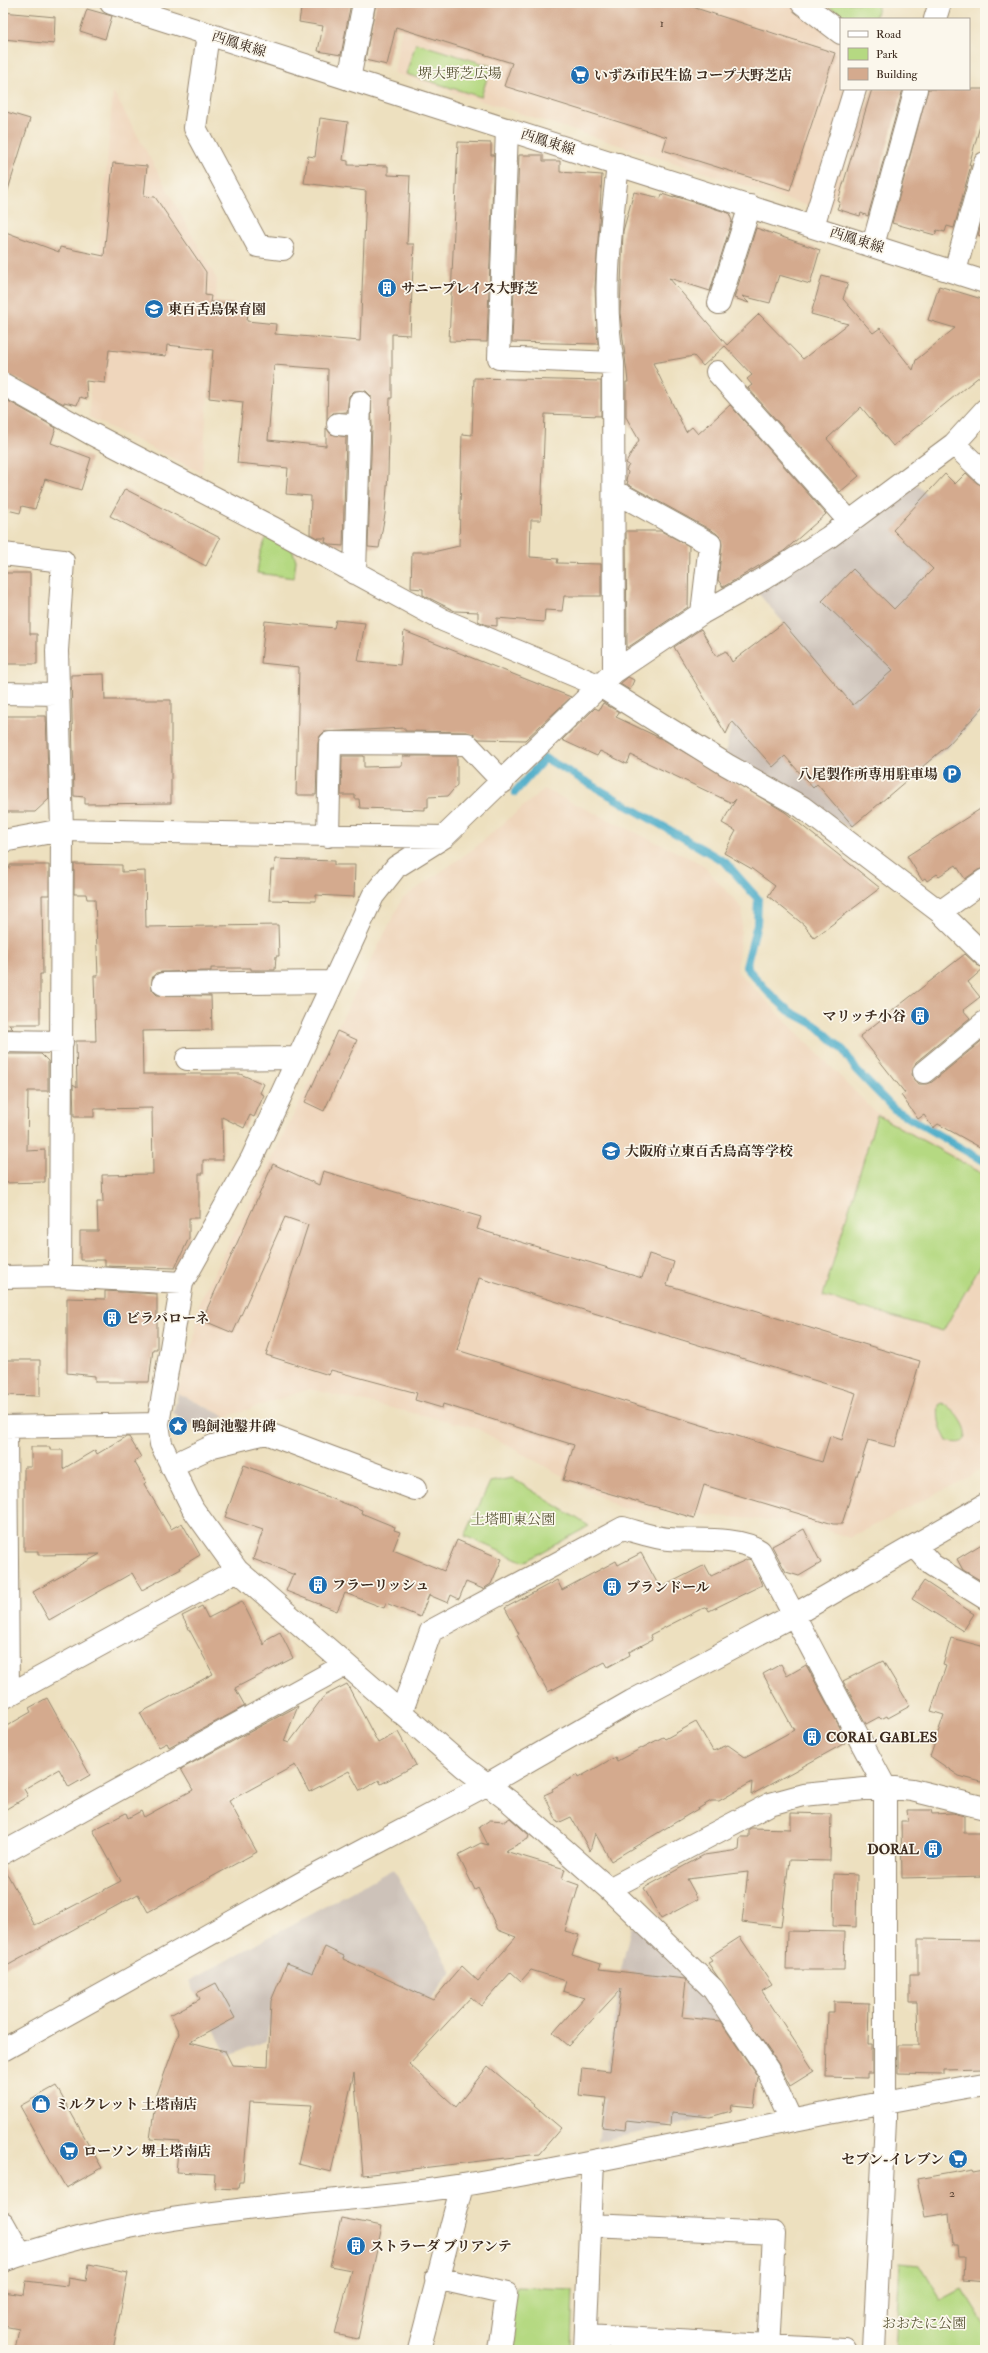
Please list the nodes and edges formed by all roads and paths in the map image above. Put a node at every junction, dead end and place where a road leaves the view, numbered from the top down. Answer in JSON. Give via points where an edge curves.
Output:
{"nodes":[{"id":1,"x":111,"y":3,"type":"edge"},
{"id":2,"x":364,"y":3,"type":"edge"},
{"id":3,"x":802,"y":3,"type":"edge"},
{"id":4,"x":940,"y":3,"type":"edge"},
{"id":5,"x":151,"y":9,"type":"edge"},
{"id":6,"x":935,"y":18,"type":"edge"},
{"id":7,"x":840,"y":32,"type":"edge"},
{"id":8,"x":208,"y":34,"type":"junction"},
{"id":9,"x":349,"y":79,"type":"junction"},
{"id":10,"x":855,"y":90,"type":"edge"},
{"id":11,"x":916,"y":90,"type":"edge"},
{"id":12,"x":507,"y":129,"type":"junction"},
{"id":13,"x":985,"y":163,"type":"edge"},
{"id":14,"x":618,"y":164,"type":"junction"},
{"id":15,"x":750,"y":206,"type":"junction"},
{"id":16,"x":813,"y":226,"type":"junction"},
{"id":17,"x":873,"y":245,"type":"junction"},
{"id":18,"x":283,"y":249,"type":"dead end"},
{"id":19,"x":955,"y":271,"type":"junction"},
{"id":20,"x":985,"y":282,"type":"edge"},
{"id":21,"x":719,"y":303,"type":"dead end"},
{"id":22,"x":613,"y":363,"type":"junction"},
{"id":23,"x":717,"y":372,"type":"dead end"},
{"id":24,"x":3,"y":384,"type":"edge"},
{"id":25,"x":360,"y":402,"type":"dead end"},
{"id":26,"x":985,"y":410,"type":"edge"},
{"id":27,"x":338,"y":424,"type":"dead end"},
{"id":28,"x":360,"y":426,"type":"junction"},
{"id":29,"x":954,"y":444,"type":"junction"},
{"id":30,"x":985,"y":474,"type":"edge"},
{"id":31,"x":614,"y":491,"type":"junction"},
{"id":32,"x":849,"y":520,"type":"junction"},
{"id":33,"x":3,"y":554,"type":"edge"},
{"id":34,"x":355,"y":573,"type":"junction"},
{"id":35,"x":702,"y":613,"type":"junction"},
{"id":36,"x":607,"y":679,"type":"junction"},
{"id":37,"x":3,"y":693,"type":"edge"},
{"id":38,"x":57,"y":694,"type":"junction"},
{"id":39,"x":503,"y":782,"type":"junction"},
{"id":40,"x":62,"y":830,"type":"junction"},
{"id":41,"x":328,"y":836,"type":"junction"},
{"id":42,"x":444,"y":837,"type":"junction"},
{"id":43,"x":3,"y":842,"type":"edge"},
{"id":44,"x":985,"y":880,"type":"edge"},
{"id":45,"x":940,"y":912,"type":"junction"},
{"id":46,"x":985,"y":956,"type":"edge"},
{"id":47,"x":333,"y":982,"type":"junction"},
{"id":48,"x":163,"y":984,"type":"dead end"},
{"id":49,"x":985,"y":1022,"type":"edge"},
{"id":50,"x":3,"y":1041,"type":"edge"},
{"id":51,"x":62,"y":1042,"type":"junction"},
{"id":52,"x":298,"y":1058,"type":"junction"},
{"id":53,"x":187,"y":1059,"type":"dead end"},
{"id":54,"x":924,"y":1072,"type":"dead end"},
{"id":55,"x":60,"y":1276,"type":"junction"},
{"id":56,"x":3,"y":1277,"type":"edge"},
{"id":57,"x":182,"y":1283,"type":"junction"},
{"id":58,"x":158,"y":1424,"type":"junction"},
{"id":59,"x":4,"y":1427,"type":"edge"},
{"id":60,"x":171,"y":1466,"type":"junction"},
{"id":61,"x":415,"y":1489,"type":"dead end"},
{"id":62,"x":985,"y":1505,"type":"edge"},
{"id":63,"x":915,"y":1546,"type":"junction"},
{"id":64,"x":237,"y":1570,"type":"junction"},
{"id":65,"x":985,"y":1598,"type":"edge"},
{"id":66,"x":794,"y":1615,"type":"junction"},
{"id":67,"x":344,"y":1665,"type":"junction"},
{"id":68,"x":6,"y":1696,"type":"edge"},
{"id":69,"x":400,"y":1713,"type":"junction"},
{"id":70,"x":486,"y":1785,"type":"junction"},
{"id":71,"x":884,"y":1786,"type":"junction"},
{"id":72,"x":985,"y":1808,"type":"edge"},
{"id":73,"x":3,"y":1853,"type":"edge"},
{"id":74,"x":609,"y":1889,"type":"junction"},
{"id":75,"x":3,"y":2050,"type":"edge"},
{"id":76,"x":985,"y":2084,"type":"edge"},
{"id":77,"x":885,"y":2100,"type":"junction"},
{"id":78,"x":791,"y":2120,"type":"junction"},
{"id":79,"x":593,"y":2161,"type":"junction"},
{"id":80,"x":462,"y":2185,"type":"junction"},
{"id":81,"x":3,"y":2223,"type":"edge"},
{"id":82,"x":590,"y":2225,"type":"junction"},
{"id":83,"x":12,"y":2258,"type":"edge"},
{"id":84,"x":436,"y":2278,"type":"junction"},
{"id":85,"x":586,"y":2343,"type":"edge"},
{"id":86,"x":768,"y":2348,"type":"edge"},
{"id":87,"x":419,"y":2350,"type":"edge"},
{"id":88,"x":499,"y":2350,"type":"edge"},
{"id":89,"x":844,"y":2350,"type":"edge"},
{"id":90,"x":874,"y":2350,"type":"edge"}],
"edges":[{"from":1,"to":5,"type":"street","name":"西鳳東線"},
{"from":2,"to":9,"type":"street"},
{"from":3,"to":7,"type":"street"},
{"from":4,"to":6,"type":"street"},
{"from":5,"to":8,"type":"street","name":"西鳳東線"},
{"from":8,"to":9,"type":"street","name":"西鳳東線"},
{"from":8,"to":18,"type":"street","via":[[195,128],[258,246]]},
{"from":9,"to":12,"type":"street","name":"西鳳東線"},
{"from":10,"to":16,"type":"street"},
{"from":11,"to":17,"type":"street"},
{"from":12,"to":14,"type":"street","name":"西鳳東線"},
{"from":12,"to":22,"type":"street","via":[[499,358]]},
{"from":13,"to":19,"type":"street"},
{"from":14,"to":15,"type":"street","name":"西鳳東線"},
{"from":14,"to":22,"type":"street","via":[[606,283],[607,330]]},
{"from":15,"to":16,"type":"street","name":"西鳳東線"},
{"from":15,"to":21,"type":"street"},
{"from":16,"to":17,"type":"street","name":"西鳳東線"},
{"from":17,"to":19,"type":"street","name":"西鳳東線"},
{"from":19,"to":20,"type":"street","name":"西鳳東線"},
{"from":22,"to":31,"type":"street"},
{"from":23,"to":32,"type":"street"},
{"from":24,"to":34,"type":"street","via":[[90,433]]},
{"from":25,"to":28,"type":"street"},
{"from":26,"to":29,"type":"street"},
{"from":27,"to":28,"type":"street"},
{"from":28,"to":34,"type":"street"},
{"from":29,"to":30,"type":"street"},
{"from":29,"to":32,"type":"street"},
{"from":31,"to":35,"type":"street","via":[[710,544]]},
{"from":31,"to":36,"type":"street","via":[[614,557]]},
{"from":32,"to":35,"type":"street","via":[[828,537],[763,579]]},
{"from":33,"to":38,"type":"street","via":[[63,561]]},
{"from":34,"to":36,"type":"street","via":[[443,620]]},
{"from":35,"to":36,"type":"street"},
{"from":36,"to":39,"type":"street"},
{"from":36,"to":45,"type":"street","via":[[727,765],[802,807]]},
{"from":37,"to":38,"type":"street"},
{"from":38,"to":40,"type":"street"},
{"from":39,"to":41,"type":"street","via":[[468,744],[330,743]]},
{"from":39,"to":42,"type":"street"},
{"from":40,"to":41,"type":"street"},
{"from":40,"to":43,"type":"street"},
{"from":40,"to":51,"type":"street"},
{"from":41,"to":42,"type":"street"},
{"from":42,"to":47,"type":"street","via":[[396,867],[373,896]]},
{"from":44,"to":45,"type":"street"},
{"from":45,"to":46,"type":"street"},
{"from":47,"to":48,"type":"street"},
{"from":47,"to":52,"type":"street"},
{"from":49,"to":54,"type":"street"},
{"from":50,"to":51,"type":"street"},
{"from":51,"to":55,"type":"street"},
{"from":52,"to":53,"type":"street"},
{"from":52,"to":57,"type":"street","via":[[252,1158]]},
{"from":55,"to":56,"type":"street"},
{"from":55,"to":57,"type":"street"},
{"from":57,"to":58,"type":"street"},
{"from":58,"to":59,"type":"street"},
{"from":58,"to":60,"type":"street","via":[[161,1444]]},
{"from":59,"to":68,"type":"street"},
{"from":60,"to":61,"type":"street","via":[[213,1446],[266,1433]]},
{"from":60,"to":64,"type":"street","via":[[193,1509]]},
{"from":62,"to":63,"type":"street"},
{"from":63,"to":65,"type":"street","via":[[932,1565]]},
{"from":63,"to":66,"type":"street"},
{"from":64,"to":67,"type":"street"},
{"from":64,"to":68,"type":"street"},
{"from":66,"to":69,"type":"street","via":[[760,1552],[752,1546],[704,1539],[667,1539],[623,1528],[431,1631]]},
{"from":66,"to":70,"type":"street","via":[[632,1701]]},
{"from":66,"to":71,"type":"street"},
{"from":67,"to":69,"type":"street"},
{"from":67,"to":73,"type":"street"},
{"from":69,"to":70,"type":"street"},
{"from":70,"to":74,"type":"street","via":[[509,1801]]},
{"from":70,"to":75,"type":"street","via":[[307,1880]]},
{"from":71,"to":72,"type":"street","via":[[912,1790]]},
{"from":71,"to":74,"type":"street","via":[[803,1795],[770,1804]]},
{"from":71,"to":77,"type":"street"},
{"from":74,"to":78,"type":"street","via":[[713,1989],[768,2070]]},
{"from":76,"to":77,"type":"street"},
{"from":77,"to":78,"type":"street"},
{"from":77,"to":90,"type":"street"},
{"from":78,"to":79,"type":"street"},
{"from":79,"to":80,"type":"street"},
{"from":79,"to":82,"type":"street"},
{"from":80,"to":83,"type":"street","via":[[237,2210],[135,2225]]},
{"from":80,"to":84,"type":"street"},
{"from":81,"to":83,"type":"street"},
{"from":82,"to":85,"type":"street"},
{"from":82,"to":86,"type":"street","via":[[774,2233]]},
{"from":84,"to":87,"type":"street"},
{"from":84,"to":88,"type":"street","via":[[507,2294]]},
{"from":85,"to":86,"type":"street"},
{"from":86,"to":89,"type":"street"}]}
